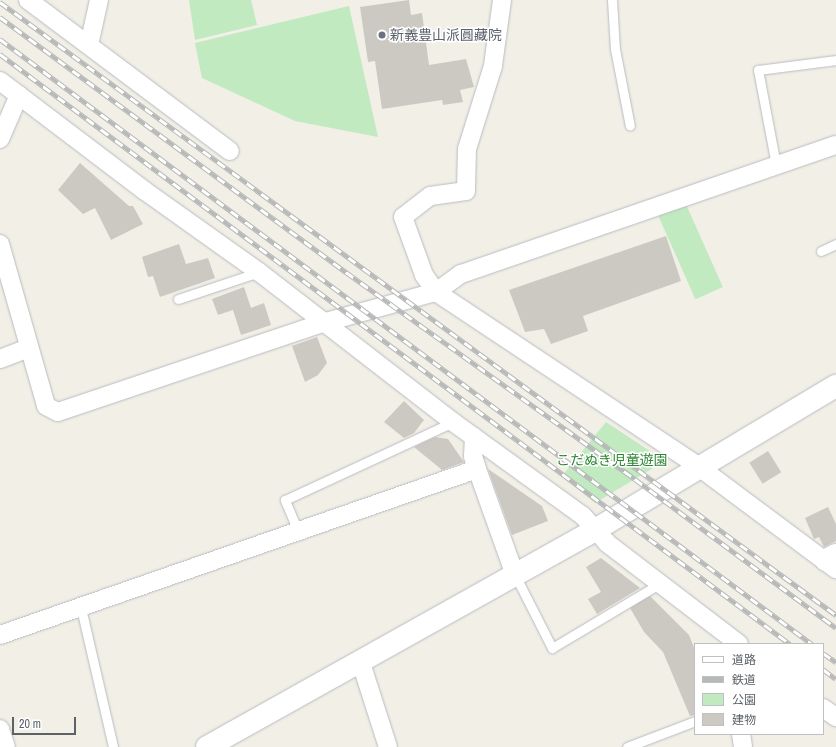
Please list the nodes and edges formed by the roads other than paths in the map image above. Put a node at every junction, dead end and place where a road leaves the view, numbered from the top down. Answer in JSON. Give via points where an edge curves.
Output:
{"nodes":[{"id":1,"x":28,"y":0,"type":"edge"},
{"id":2,"x":99,"y":0,"type":"edge"},
{"id":3,"x":502,"y":0,"type":"edge"},
{"id":4,"x":612,"y":0,"type":"edge"},
{"id":5,"x":89,"y":45,"type":"junction"},
{"id":6,"x":836,"y":60,"type":"edge"},
{"id":7,"x":0,"y":80,"type":"edge"},
{"id":8,"x":19,"y":95,"type":"junction"},
{"id":9,"x":630,"y":126,"type":"dead end"},
{"id":10,"x":0,"y":139,"type":"edge"},
{"id":11,"x":836,"y":144,"type":"edge"},
{"id":12,"x":230,"y":151,"type":"dead end"},
{"id":13,"x":776,"y":165,"type":"junction"},
{"id":14,"x":836,"y":244,"type":"edge"},
{"id":15,"x":0,"y":245,"type":"edge"},
{"id":16,"x":821,"y":251,"type":"dead end"},
{"id":17,"x":260,"y":272,"type":"junction"},
{"id":18,"x":436,"y":292,"type":"junction"},
{"id":19,"x":178,"y":299,"type":"dead end"},
{"id":20,"x":326,"y":322,"type":"junction"},
{"id":21,"x":28,"y":348,"type":"junction"},
{"id":22,"x":0,"y":359,"type":"edge"},
{"id":23,"x":836,"y":386,"type":"edge"},
{"id":24,"x":453,"y":422,"type":"junction"},
{"id":25,"x":474,"y":437,"type":"junction"},
{"id":26,"x":698,"y":467,"type":"junction"},
{"id":27,"x":477,"y":468,"type":"junction"},
{"id":28,"x":595,"y":530,"type":"junction"},
{"id":29,"x":298,"y":532,"type":"junction"},
{"id":30,"x":832,"y":562,"type":"edge"},
{"id":31,"x":515,"y":575,"type":"junction"},
{"id":32,"x":659,"y":584,"type":"junction"},
{"id":33,"x":81,"y":608,"type":"junction"},
{"id":34,"x":0,"y":635,"type":"edge"},
{"id":35,"x":722,"y":637,"type":"edge"},
{"id":36,"x":737,"y":643,"type":"edge"},
{"id":37,"x":361,"y":662,"type":"junction"},
{"id":38,"x":824,"y":709,"type":"edge"},
{"id":39,"x":836,"y":717,"type":"edge"},
{"id":40,"x":694,"y":721,"type":"edge"},
{"id":41,"x":0,"y":729,"type":"edge"},
{"id":42,"x":741,"y":735,"type":"edge"},
{"id":43,"x":6,"y":747,"type":"edge"},
{"id":44,"x":113,"y":747,"type":"edge"},
{"id":45,"x":207,"y":747,"type":"edge"},
{"id":46,"x":388,"y":747,"type":"edge"},
{"id":47,"x":627,"y":747,"type":"edge"},
{"id":48,"x":744,"y":747,"type":"edge"}],
"edges":[{"from":1,"to":5,"type":"street"},
{"from":2,"to":5,"type":"street"},
{"from":3,"to":18,"type":"street","via":[[492,66],[467,149],[466,191],[430,196],[403,217],[424,275]]},
{"from":4,"to":9,"type":"lane","via":[[615,49]]},
{"from":5,"to":12,"type":"street"},
{"from":6,"to":13,"type":"lane","via":[[758,70]]},
{"from":7,"to":8,"type":"street"},
{"from":8,"to":10,"type":"street"},
{"from":8,"to":17,"type":"street","via":[[144,191]]},
{"from":11,"to":13,"type":"street"},
{"from":13,"to":18,"type":"street","via":[[461,274]]},
{"from":14,"to":16,"type":"lane"},
{"from":15,"to":21,"type":"street","via":[[28,338]]},
{"from":17,"to":19,"type":"lane"},
{"from":17,"to":20,"type":"street"},
{"from":18,"to":20,"type":"street"},
{"from":18,"to":26,"type":"street"},
{"from":20,"to":21,"type":"street","via":[[58,412],[46,406]]},
{"from":20,"to":24,"type":"street"},
{"from":21,"to":22,"type":"street"},
{"from":23,"to":26,"type":"street"},
{"from":24,"to":25,"type":"street"},
{"from":24,"to":29,"type":"lane","via":[[285,500]]},
{"from":25,"to":27,"type":"street","via":[[473,456]]},
{"from":25,"to":28,"type":"street","via":[[582,516]]},
{"from":26,"to":28,"type":"street"},
{"from":26,"to":30,"type":"street"},
{"from":27,"to":29,"type":"street"},
{"from":27,"to":31,"type":"street"},
{"from":28,"to":31,"type":"street"},
{"from":28,"to":32,"type":"street","via":[[607,543]]},
{"from":29,"to":33,"type":"street"},
{"from":31,"to":32,"type":"lane","via":[[552,648]]},
{"from":31,"to":37,"type":"street"},
{"from":32,"to":35,"type":"street"},
{"from":33,"to":34,"type":"street"},
{"from":33,"to":44,"type":"lane"},
{"from":35,"to":36,"type":"street"},
{"from":37,"to":45,"type":"street"},
{"from":37,"to":46,"type":"street"},
{"from":38,"to":39,"type":"street"},
{"from":40,"to":47,"type":"lane"},
{"from":41,"to":43,"type":"street"},
{"from":42,"to":48,"type":"street"}]}
